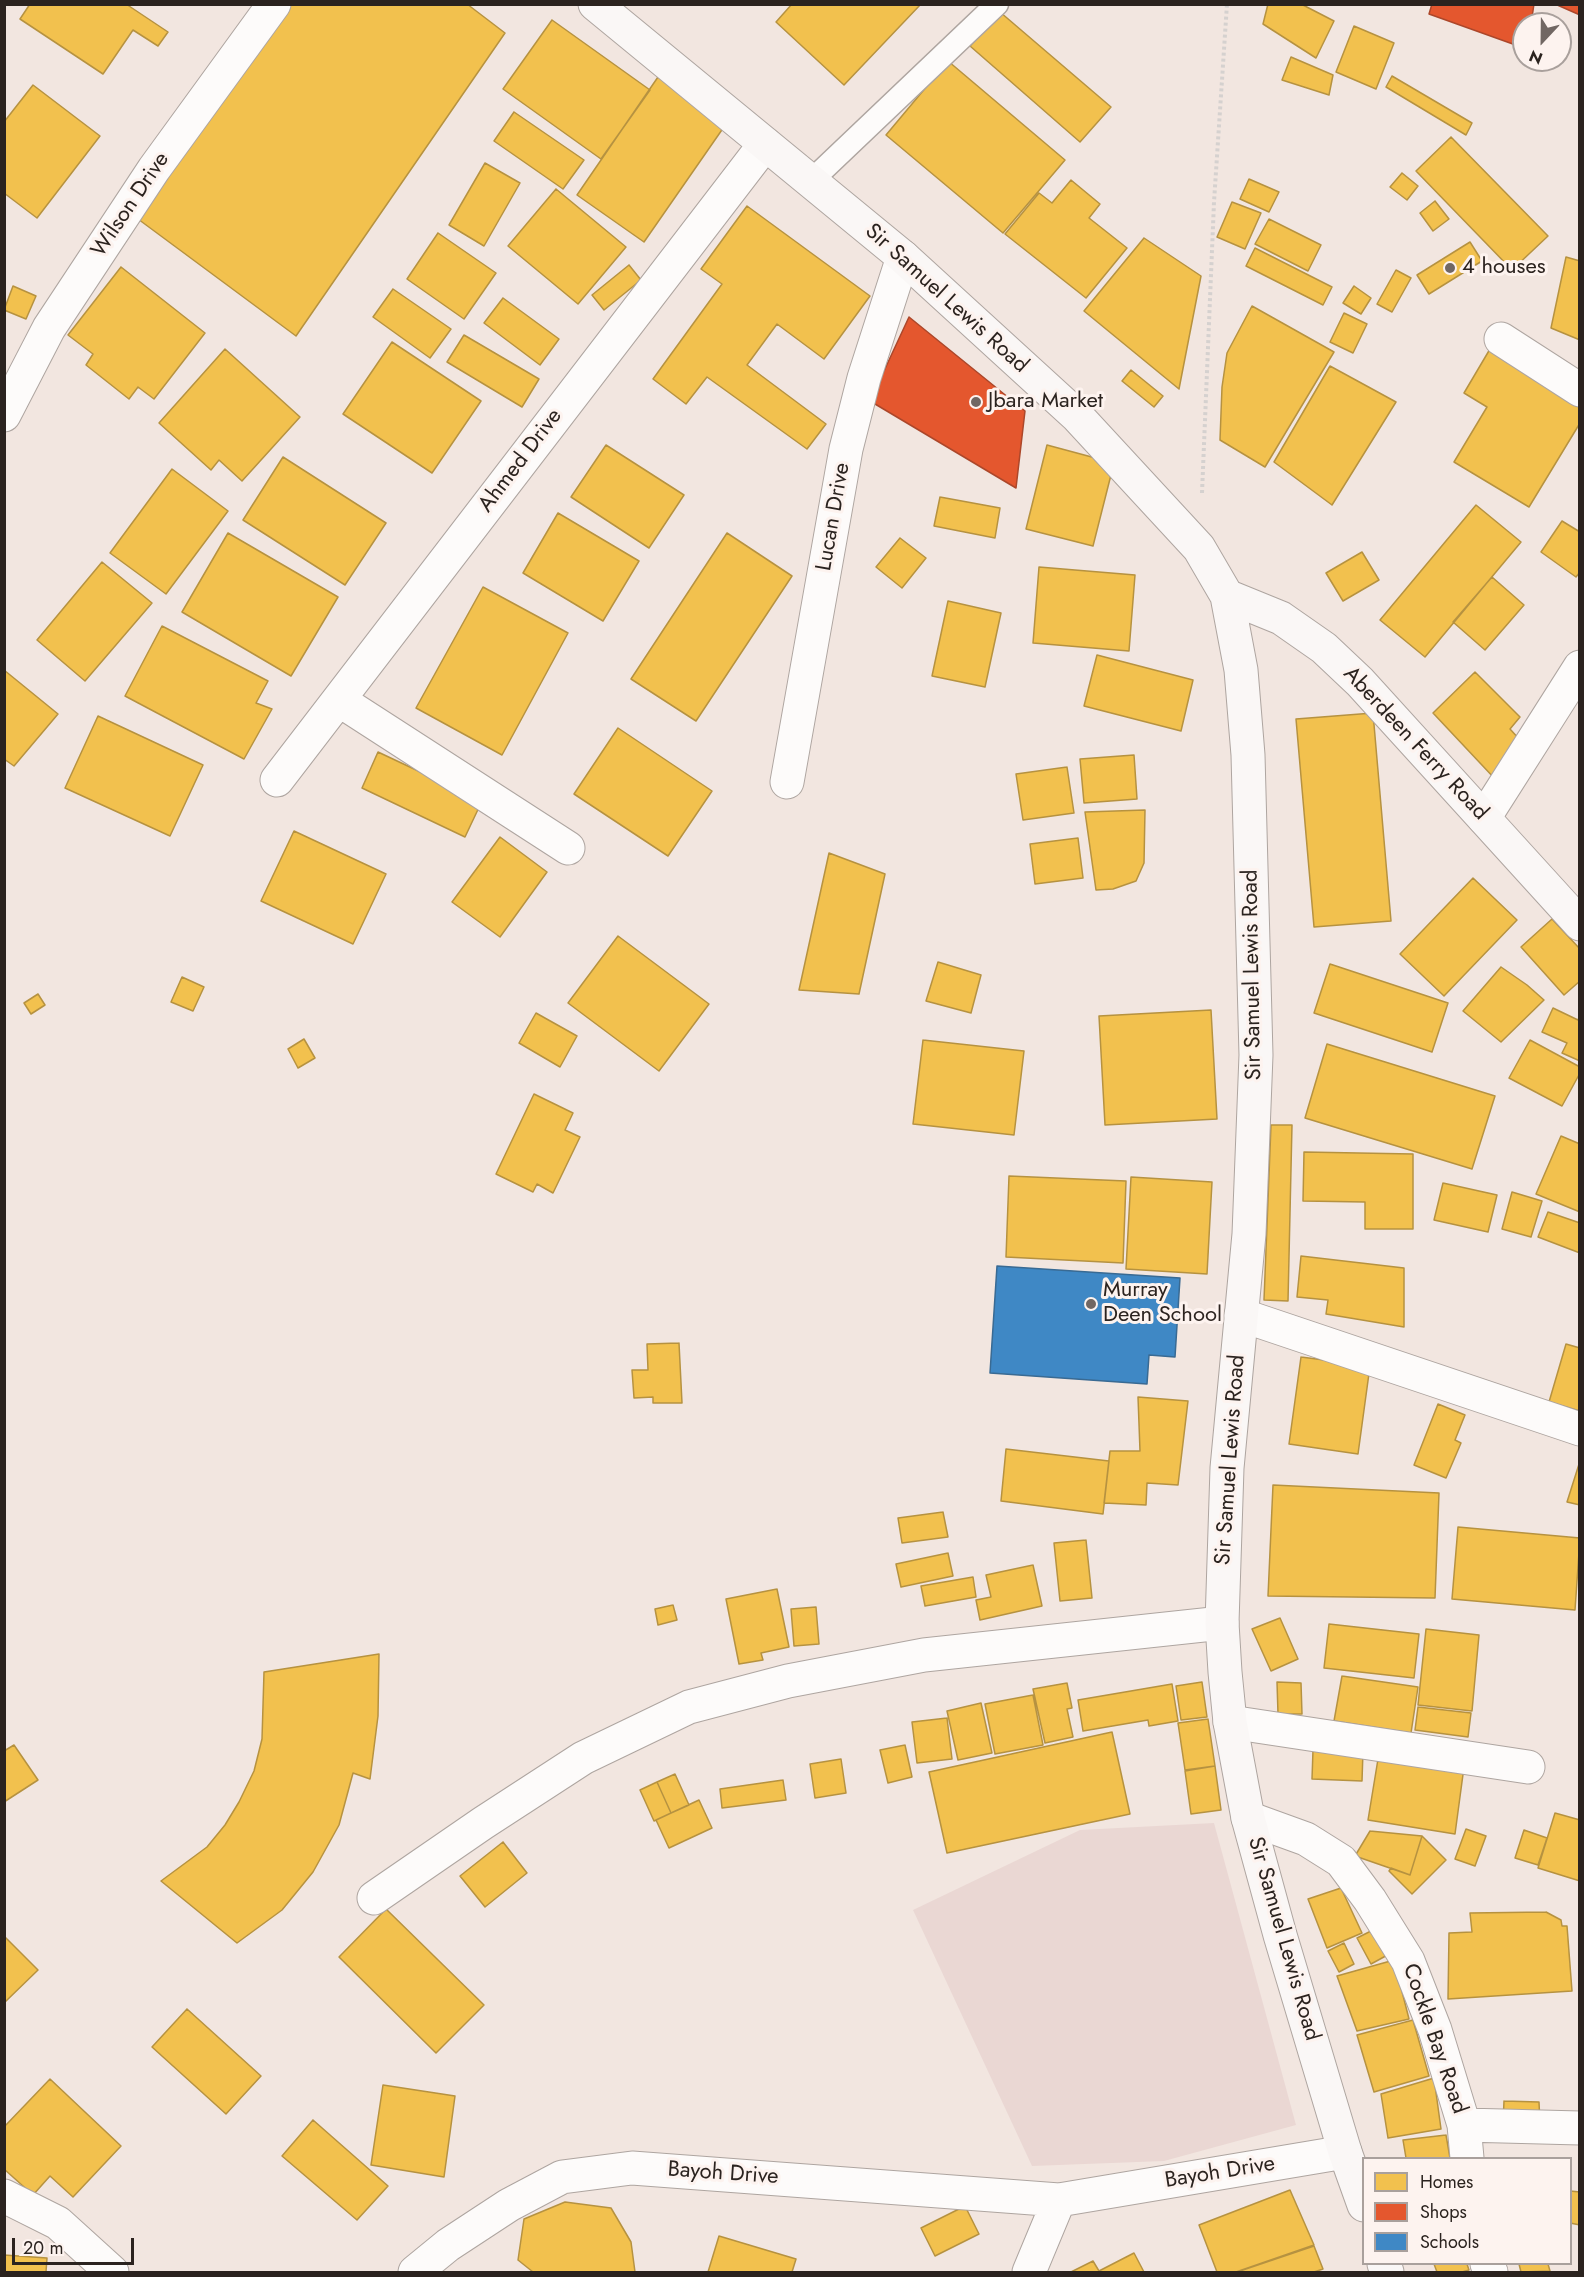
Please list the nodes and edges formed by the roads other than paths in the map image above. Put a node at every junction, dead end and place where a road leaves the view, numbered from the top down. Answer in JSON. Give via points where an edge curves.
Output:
{"nodes":[{"id":1,"x":274,"y":4,"type":"edge"},
{"id":2,"x":595,"y":4,"type":"edge"},
{"id":3,"x":997,"y":4,"type":"edge"},
{"id":4,"x":765,"y":144,"type":"junction"},
{"id":5,"x":812,"y":181,"type":"junction"},
{"id":6,"x":903,"y":257,"type":"junction"},
{"id":7,"x":1500,"y":339,"type":"dead end"},
{"id":8,"x":1580,"y":390,"type":"edge"},
{"id":9,"x":4,"y":415,"type":"edge"},
{"id":10,"x":1227,"y":596,"type":"junction"},
{"id":11,"x":1580,"y":667,"type":"edge"},
{"id":12,"x":339,"y":700,"type":"junction"},
{"id":13,"x":278,"y":780,"type":"dead end"},
{"id":14,"x":787,"y":782,"type":"dead end"},
{"id":15,"x":1485,"y":818,"type":"junction"},
{"id":16,"x":568,"y":848,"type":"dead end"},
{"id":17,"x":1580,"y":924,"type":"edge"},
{"id":18,"x":1241,"y":1315,"type":"junction"},
{"id":19,"x":1580,"y":1429,"type":"edge"},
{"id":20,"x":1222,"y":1623,"type":"junction"},
{"id":21,"x":1230,"y":1722,"type":"junction"},
{"id":22,"x":1528,"y":1767,"type":"dead end"},
{"id":23,"x":1248,"y":1818,"type":"junction"},
{"id":24,"x":374,"y":1898,"type":"dead end"},
{"id":25,"x":1464,"y":2126,"type":"junction"},
{"id":26,"x":1580,"y":2128,"type":"edge"},
{"id":27,"x":1345,"y":2152,"type":"junction"},
{"id":28,"x":1467,"y":2157,"type":"edge"},
{"id":29,"x":4,"y":2196,"type":"edge"},
{"id":30,"x":1362,"y":2199,"type":"edge"},
{"id":31,"x":1059,"y":2200,"type":"junction"},
{"id":32,"x":112,"y":2272,"type":"edge"},
{"id":33,"x":415,"y":2272,"type":"edge"},
{"id":34,"x":1029,"y":2272,"type":"edge"}],
"edges":[{"from":1,"to":9,"type":"street","name":"Wilson Drive","via":[[154,170],[49,328]]},
{"from":2,"to":4,"type":"main road","name":"Sir Samuel Lewis Road"},
{"from":3,"to":5,"type":"lane"},
{"from":4,"to":5,"type":"main road","name":"Sir Samuel Lewis Road"},
{"from":4,"to":12,"type":"street","name":"Ahmed Drive"},
{"from":5,"to":6,"type":"main road","name":"Sir Samuel Lewis Road"},
{"from":6,"to":10,"type":"main road","name":"Sir Samuel Lewis Road","via":[[1077,416],[1199,548]]},
{"from":6,"to":14,"type":"street","name":"Lucan Drive","via":[[846,449]]},
{"from":7,"to":8,"type":"street"},
{"from":10,"to":15,"type":"main road","name":"Aberdeen Ferry Road","via":[[1281,618],[1324,648]]},
{"from":10,"to":18,"type":"main road","name":"Sir Samuel Lewis Road","via":[[1241,670],[1248,755],[1256,1055],[1249,1234]]},
{"from":11,"to":15,"type":"street"},
{"from":12,"to":13,"type":"street","name":"Ahmed Drive"},
{"from":12,"to":16,"type":"street"},
{"from":15,"to":17,"type":"main road","name":"Aberdeen Ferry Road"},
{"from":18,"to":19,"type":"street"},
{"from":18,"to":20,"type":"main road","name":"Sir Samuel Lewis Road","via":[[1227,1468]]},
{"from":20,"to":21,"type":"main road","name":"Sir Samuel Lewis Road"},
{"from":20,"to":24,"type":"street","via":[[924,1656],[788,1680],[689,1707],[583,1758]]},
{"from":21,"to":22,"type":"street"},
{"from":21,"to":23,"type":"main road","name":"Sir Samuel Lewis Road"},
{"from":23,"to":25,"type":"street","name":"Cockle Bay Road","via":[[1306,1839],[1341,1862],[1370,1900],[1408,1961],[1436,2030]]},
{"from":23,"to":27,"type":"main road","name":"Sir Samuel Lewis Road"},
{"from":25,"to":26,"type":"street"},
{"from":25,"to":28,"type":"street","name":"Cockle Bay Road"},
{"from":27,"to":30,"type":"main road","name":"Sir Samuel Lewis Road"},
{"from":27,"to":31,"type":"street","name":"Bayoh Drive"},
{"from":29,"to":32,"type":"street","via":[[58,2223]]},
{"from":31,"to":33,"type":"street","name":"Bayoh Drive","via":[[632,2168],[562,2177],[492,2216]]},
{"from":31,"to":34,"type":"street"}]}
